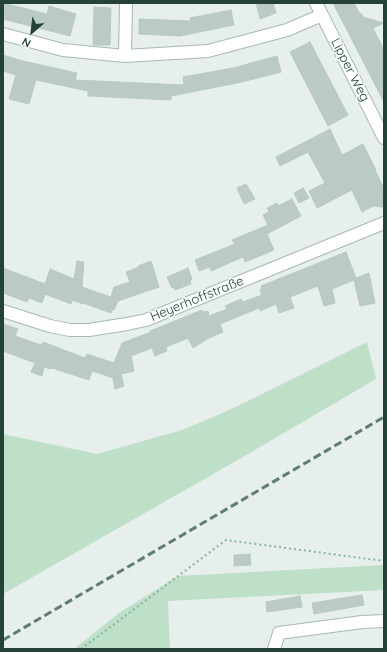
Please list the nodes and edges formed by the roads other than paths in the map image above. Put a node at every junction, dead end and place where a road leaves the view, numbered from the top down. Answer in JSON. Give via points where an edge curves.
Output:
{"nodes":[{"id":1,"x":126,"y":3,"type":"edge"},
{"id":2,"x":316,"y":3,"type":"edge"},
{"id":3,"x":322,"y":15,"type":"junction"},
{"id":4,"x":3,"y":34,"type":"edge"},
{"id":5,"x":125,"y":56,"type":"junction"},
{"id":6,"x":384,"y":138,"type":"edge"},
{"id":7,"x":384,"y":223,"type":"edge"},
{"id":8,"x":3,"y":311,"type":"edge"},
{"id":9,"x":384,"y":620,"type":"edge"},
{"id":10,"x":274,"y":649,"type":"edge"}],
"edges":[{"from":1,"to":5,"type":"street"},
{"from":2,"to":3,"type":"street","name":"Lipper Weg"},
{"from":3,"to":5,"type":"street","via":[[287,30],[208,51]]},
{"from":3,"to":6,"type":"street","name":"Lipper Weg"},
{"from":4,"to":5,"type":"street","via":[[63,50]]},
{"from":7,"to":8,"type":"street","name":"Heyerhoffstraße","via":[[146,320],[89,330],[70,330]]},
{"from":9,"to":10,"type":"street","via":[[279,633]]}]}
